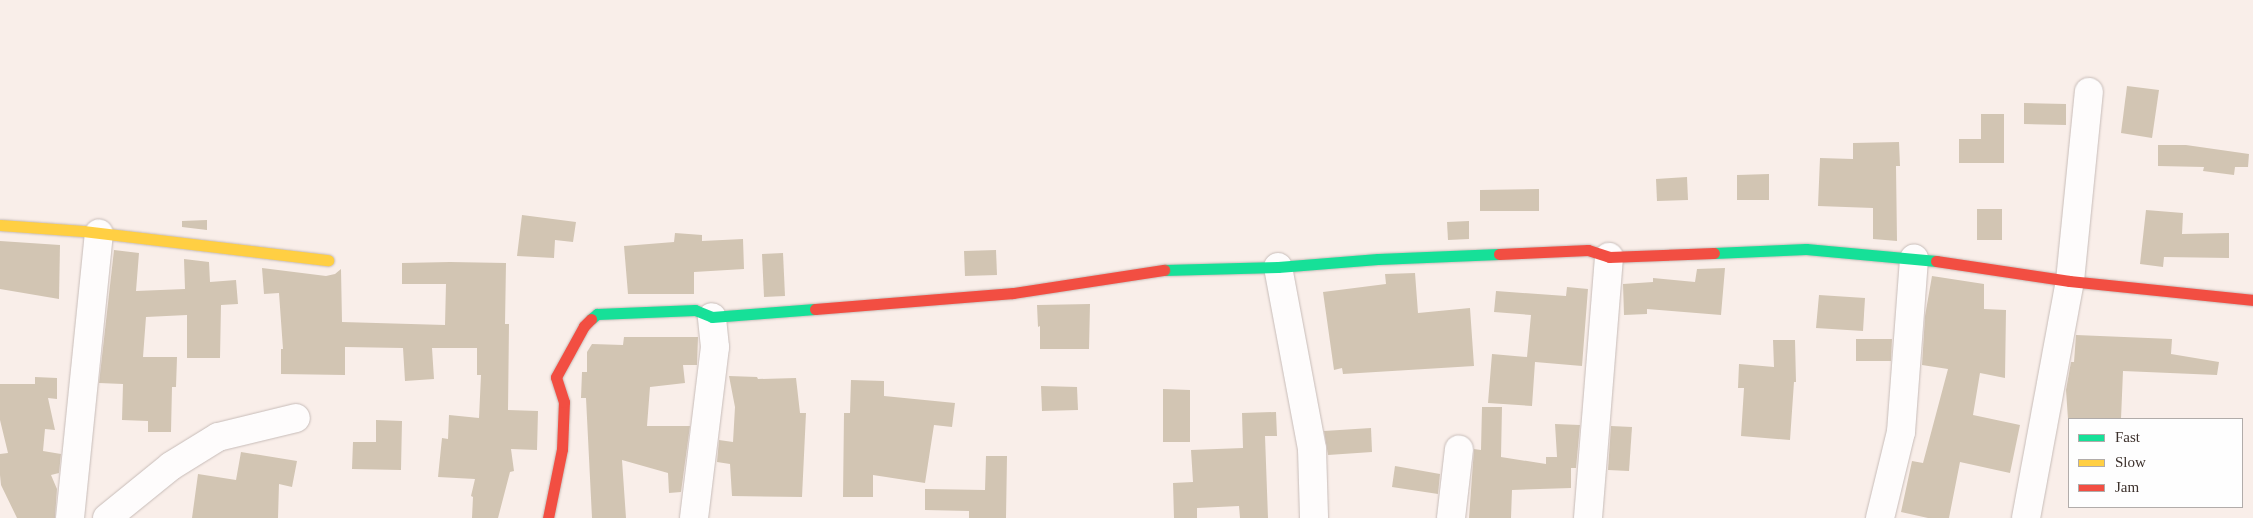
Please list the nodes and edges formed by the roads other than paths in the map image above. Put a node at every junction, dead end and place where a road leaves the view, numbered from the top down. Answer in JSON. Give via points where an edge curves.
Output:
{"nodes":[{"id":1,"x":2090,"y":92,"type":"dead end"},
{"id":2,"x":0,"y":225,"type":"edge"},
{"id":3,"x":99,"y":233,"type":"junction"},
{"id":4,"x":1609,"y":257,"type":"junction"},
{"id":5,"x":1914,"y":258,"type":"junction"},
{"id":6,"x":328,"y":260,"type":"dead end"},
{"id":7,"x":1278,"y":267,"type":"junction"},
{"id":8,"x":2070,"y":281,"type":"junction"},
{"id":9,"x":2253,"y":300,"type":"edge"},
{"id":10,"x":712,"y":316,"type":"junction"},
{"id":11,"x":296,"y":418,"type":"dead end"},
{"id":12,"x":1459,"y":449,"type":"dead end"},
{"id":13,"x":70,"y":518,"type":"edge"},
{"id":14,"x":107,"y":518,"type":"edge"},
{"id":15,"x":548,"y":518,"type":"edge"},
{"id":16,"x":694,"y":518,"type":"edge"},
{"id":17,"x":1314,"y":518,"type":"edge"},
{"id":18,"x":1451,"y":518,"type":"edge"},
{"id":19,"x":1588,"y":518,"type":"edge"},
{"id":20,"x":1880,"y":518,"type":"edge"},
{"id":21,"x":2026,"y":518,"type":"edge"}],
"edges":[{"from":1,"to":8,"type":"street"},
{"from":2,"to":3,"type":"street"},
{"from":3,"to":6,"type":"street"},
{"from":3,"to":13,"type":"street"},
{"from":4,"to":5,"type":"street","via":[[1806,249]]},
{"from":4,"to":7,"type":"street","via":[[1588,250],[1378,259]]},
{"from":4,"to":19,"type":"street"},
{"from":5,"to":8,"type":"street"},
{"from":5,"to":20,"type":"street","via":[[1901,432]]},
{"from":7,"to":10,"type":"street","via":[[1171,269],[1013,292]]},
{"from":7,"to":17,"type":"street","via":[[1312,449]]},
{"from":8,"to":9,"type":"street"},
{"from":8,"to":21,"type":"street"},
{"from":10,"to":15,"type":"street","via":[[695,310],[597,314],[584,326],[556,377],[564,402],[562,449]]},
{"from":10,"to":16,"type":"street","via":[[715,347]]},
{"from":11,"to":14,"type":"street","via":[[218,437],[171,466]]},
{"from":12,"to":18,"type":"street"}]}
